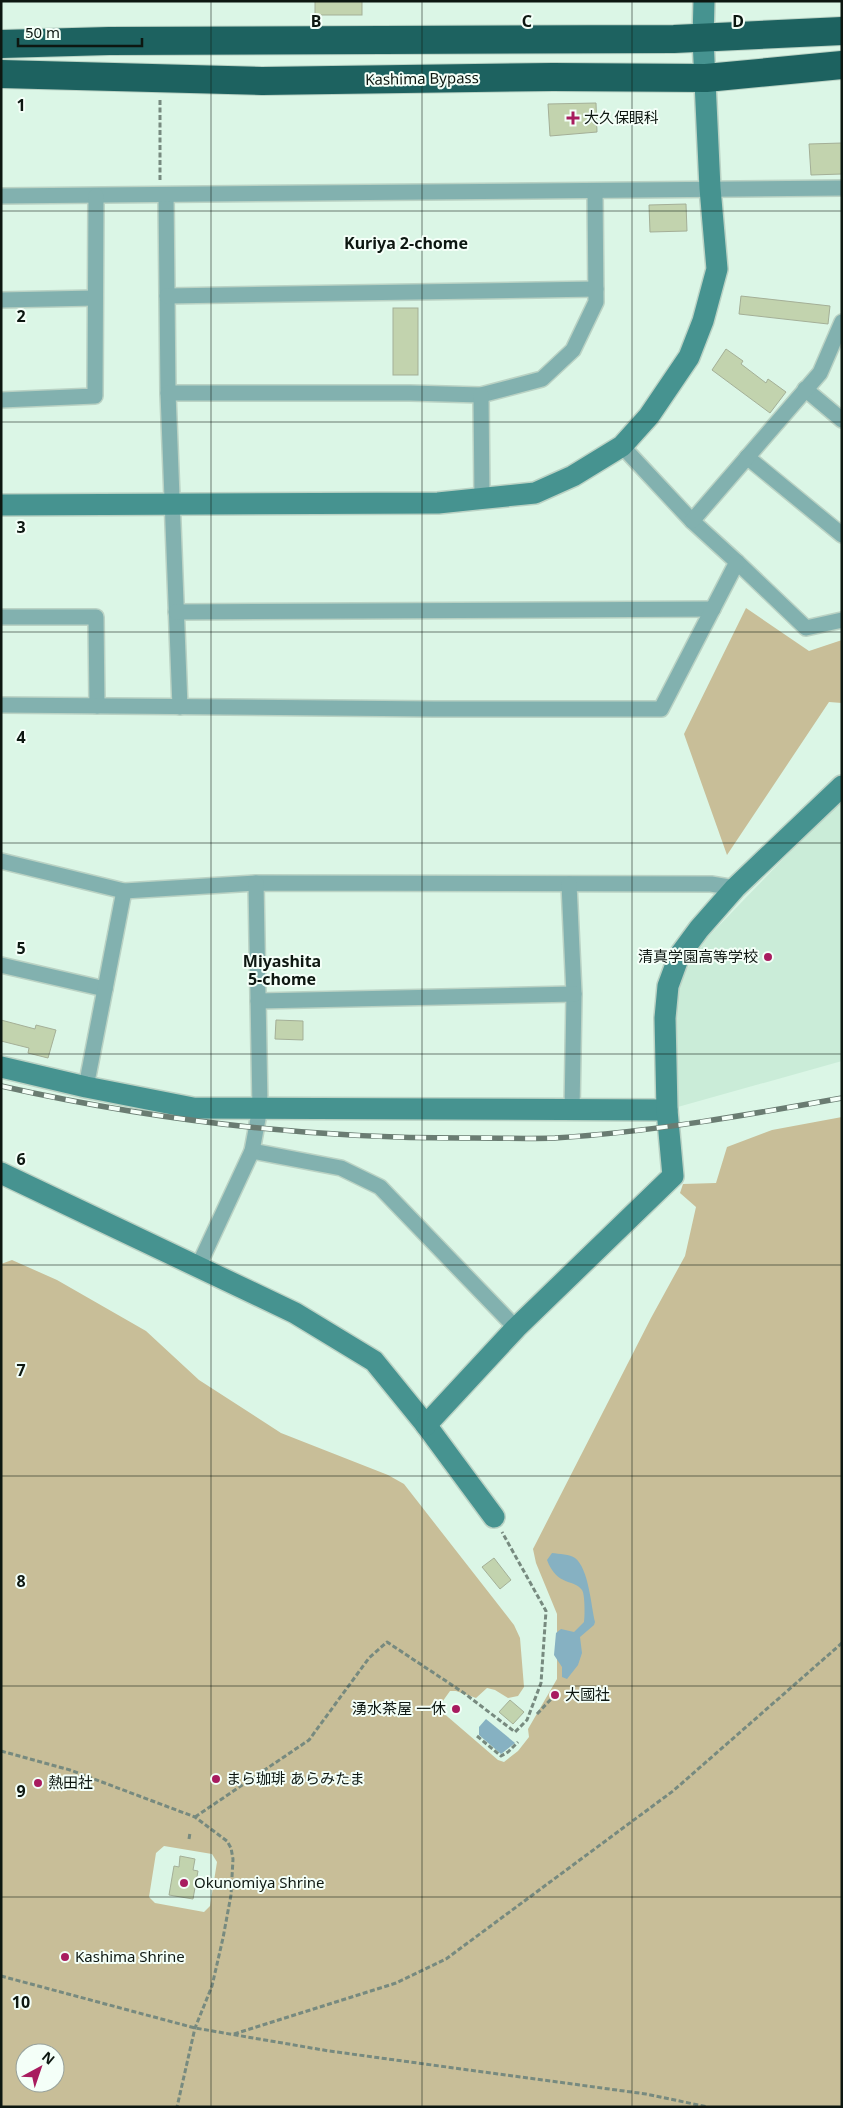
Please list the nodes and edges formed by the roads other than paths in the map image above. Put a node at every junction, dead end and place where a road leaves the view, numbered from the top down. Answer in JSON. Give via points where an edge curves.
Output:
{"nodes":[{"id":1,"x":704,"y":1,"type":"edge"},
{"id":2,"x":842,"y":31,"type":"edge"},
{"id":3,"x":1,"y":35,"type":"edge"},
{"id":4,"x":703,"y":39,"type":"junction"},
{"id":5,"x":109,"y":41,"type":"junction"},
{"id":6,"x":1,"y":44,"type":"edge"},
{"id":7,"x":842,"y":65,"type":"edge"},
{"id":8,"x":1,"y":74,"type":"edge"},
{"id":9,"x":706,"y":78,"type":"junction"},
{"id":10,"x":262,"y":81,"type":"junction"},
{"id":11,"x":1,"y":89,"type":"edge"},
{"id":12,"x":710,"y":188,"type":"junction"},
{"id":13,"x":842,"y":188,"type":"edge"},
{"id":14,"x":595,"y":191,"type":"junction"},
{"id":15,"x":163,"y":195,"type":"junction"},
{"id":16,"x":1,"y":196,"type":"edge"},
{"id":17,"x":96,"y":196,"type":"junction"},
{"id":18,"x":596,"y":290,"type":"junction"},
{"id":19,"x":167,"y":296,"type":"junction"},
{"id":20,"x":95,"y":298,"type":"junction"},
{"id":21,"x":1,"y":300,"type":"edge"},
{"id":22,"x":842,"y":322,"type":"edge"},
{"id":23,"x":805,"y":389,"type":"junction"},
{"id":24,"x":168,"y":393,"type":"junction"},
{"id":25,"x":481,"y":396,"type":"junction"},
{"id":26,"x":1,"y":400,"type":"edge"},
{"id":27,"x":842,"y":420,"type":"edge"},
{"id":28,"x":622,"y":446,"type":"junction"},
{"id":29,"x":747,"y":457,"type":"junction"},
{"id":30,"x":482,"y":499,"type":"junction"},
{"id":31,"x":1,"y":504,"type":"edge"},
{"id":32,"x":172,"y":504,"type":"junction"},
{"id":33,"x":692,"y":521,"type":"junction"},
{"id":34,"x":842,"y":535,"type":"edge"},
{"id":35,"x":737,"y":562,"type":"junction"},
{"id":36,"x":713,"y":608,"type":"junction"},
{"id":37,"x":176,"y":612,"type":"junction"},
{"id":38,"x":1,"y":616,"type":"edge"},
{"id":39,"x":842,"y":620,"type":"edge"},
{"id":40,"x":1,"y":705,"type":"edge"},
{"id":41,"x":97,"y":706,"type":"junction"},
{"id":42,"x":180,"y":707,"type":"junction"},
{"id":43,"x":842,"y":786,"type":"edge"},
{"id":44,"x":1,"y":861,"type":"edge"},
{"id":45,"x":256,"y":883,"type":"junction"},
{"id":46,"x":569,"y":884,"type":"junction"},
{"id":47,"x":735,"y":888,"type":"junction"},
{"id":48,"x":124,"y":891,"type":"junction"},
{"id":49,"x":1,"y":965,"type":"edge"},
{"id":50,"x":105,"y":989,"type":"junction"},
{"id":51,"x":574,"y":994,"type":"junction"},
{"id":52,"x":258,"y":1001,"type":"junction"},
{"id":53,"x":1,"y":1067,"type":"edge"},
{"id":54,"x":86,"y":1087,"type":"junction"},
{"id":55,"x":260,"y":1108,"type":"junction"},
{"id":56,"x":667,"y":1110,"type":"junction"},
{"id":57,"x":572,"y":1111,"type":"junction"},
{"id":58,"x":252,"y":1151,"type":"junction"},
{"id":59,"x":1,"y":1173,"type":"edge"},
{"id":60,"x":198,"y":1267,"type":"junction"},
{"id":61,"x":516,"y":1328,"type":"junction"},
{"id":62,"x":426,"y":1425,"type":"junction"},
{"id":63,"x":494,"y":1517,"type":"road end"}],
"edges":[{"from":1,"to":4,"type":"street"},
{"from":2,"to":4,"type":"highway"},
{"from":3,"to":5,"type":"highway"},
{"from":4,"to":5,"type":"highway"},
{"from":4,"to":9,"type":"street"},
{"from":5,"to":6,"type":"highway"},
{"from":7,"to":9,"type":"highway","name":"Kashima Bypass"},
{"from":8,"to":10,"type":"highway","name":"Kashima Bypass"},
{"from":9,"to":10,"type":"highway","name":"Kashima Bypass"},
{"from":9,"to":12,"type":"street"},
{"from":10,"to":11,"type":"highway"},
{"from":12,"to":13,"type":"street"},
{"from":12,"to":14,"type":"street"},
{"from":12,"to":28,"type":"street","via":[[718,268],[704,321],[689,357],[649,416]]},
{"from":14,"to":15,"type":"street"},
{"from":14,"to":18,"type":"street"},
{"from":15,"to":17,"type":"street"},
{"from":15,"to":19,"type":"street"},
{"from":16,"to":17,"type":"street"},
{"from":17,"to":20,"type":"street"},
{"from":18,"to":19,"type":"street"},
{"from":18,"to":25,"type":"street","via":[[596,302],[573,350],[542,380]]},
{"from":19,"to":24,"type":"street"},
{"from":20,"to":21,"type":"street"},
{"from":20,"to":26,"type":"street","via":[[95,396]]},
{"from":22,"to":23,"type":"street","via":[[820,372]]},
{"from":23,"to":27,"type":"street"},
{"from":23,"to":29,"type":"street"},
{"from":24,"to":25,"type":"street"},
{"from":24,"to":32,"type":"street"},
{"from":25,"to":30,"type":"street"},
{"from":28,"to":30,"type":"street","via":[[573,476],[535,493]]},
{"from":28,"to":33,"type":"street"},
{"from":29,"to":33,"type":"street"},
{"from":29,"to":34,"type":"street"},
{"from":30,"to":32,"type":"street","via":[[438,503]]},
{"from":31,"to":32,"type":"street"},
{"from":32,"to":37,"type":"street"},
{"from":33,"to":35,"type":"street"},
{"from":35,"to":36,"type":"street"},
{"from":35,"to":39,"type":"street","via":[[806,628]]},
{"from":36,"to":37,"type":"street"},
{"from":36,"to":42,"type":"street","via":[[662,709]]},
{"from":37,"to":42,"type":"street"},
{"from":38,"to":41,"type":"street","via":[[96,618]]},
{"from":40,"to":41,"type":"street"},
{"from":41,"to":42,"type":"street"},
{"from":43,"to":47,"type":"street"},
{"from":44,"to":48,"type":"street"},
{"from":45,"to":46,"type":"street"},
{"from":45,"to":48,"type":"street"},
{"from":45,"to":52,"type":"street"},
{"from":46,"to":47,"type":"street","via":[[711,884]]},
{"from":46,"to":51,"type":"street"},
{"from":47,"to":56,"type":"street","via":[[679,956],[668,986],[665,1018]]},
{"from":48,"to":50,"type":"street"},
{"from":49,"to":50,"type":"street"},
{"from":50,"to":54,"type":"street"},
{"from":51,"to":52,"type":"street"},
{"from":51,"to":57,"type":"street"},
{"from":52,"to":55,"type":"street"},
{"from":53,"to":54,"type":"street"},
{"from":54,"to":55,"type":"street","via":[[193,1108]]},
{"from":55,"to":57,"type":"street"},
{"from":55,"to":58,"type":"street"},
{"from":56,"to":57,"type":"street"},
{"from":56,"to":61,"type":"street","via":[[673,1176]]},
{"from":58,"to":60,"type":"street"},
{"from":58,"to":61,"type":"street","via":[[341,1168],[380,1187]]},
{"from":59,"to":60,"type":"street"},
{"from":60,"to":62,"type":"street","via":[[295,1313],[374,1361]]},
{"from":61,"to":62,"type":"street"},
{"from":62,"to":63,"type":"street"}]}
